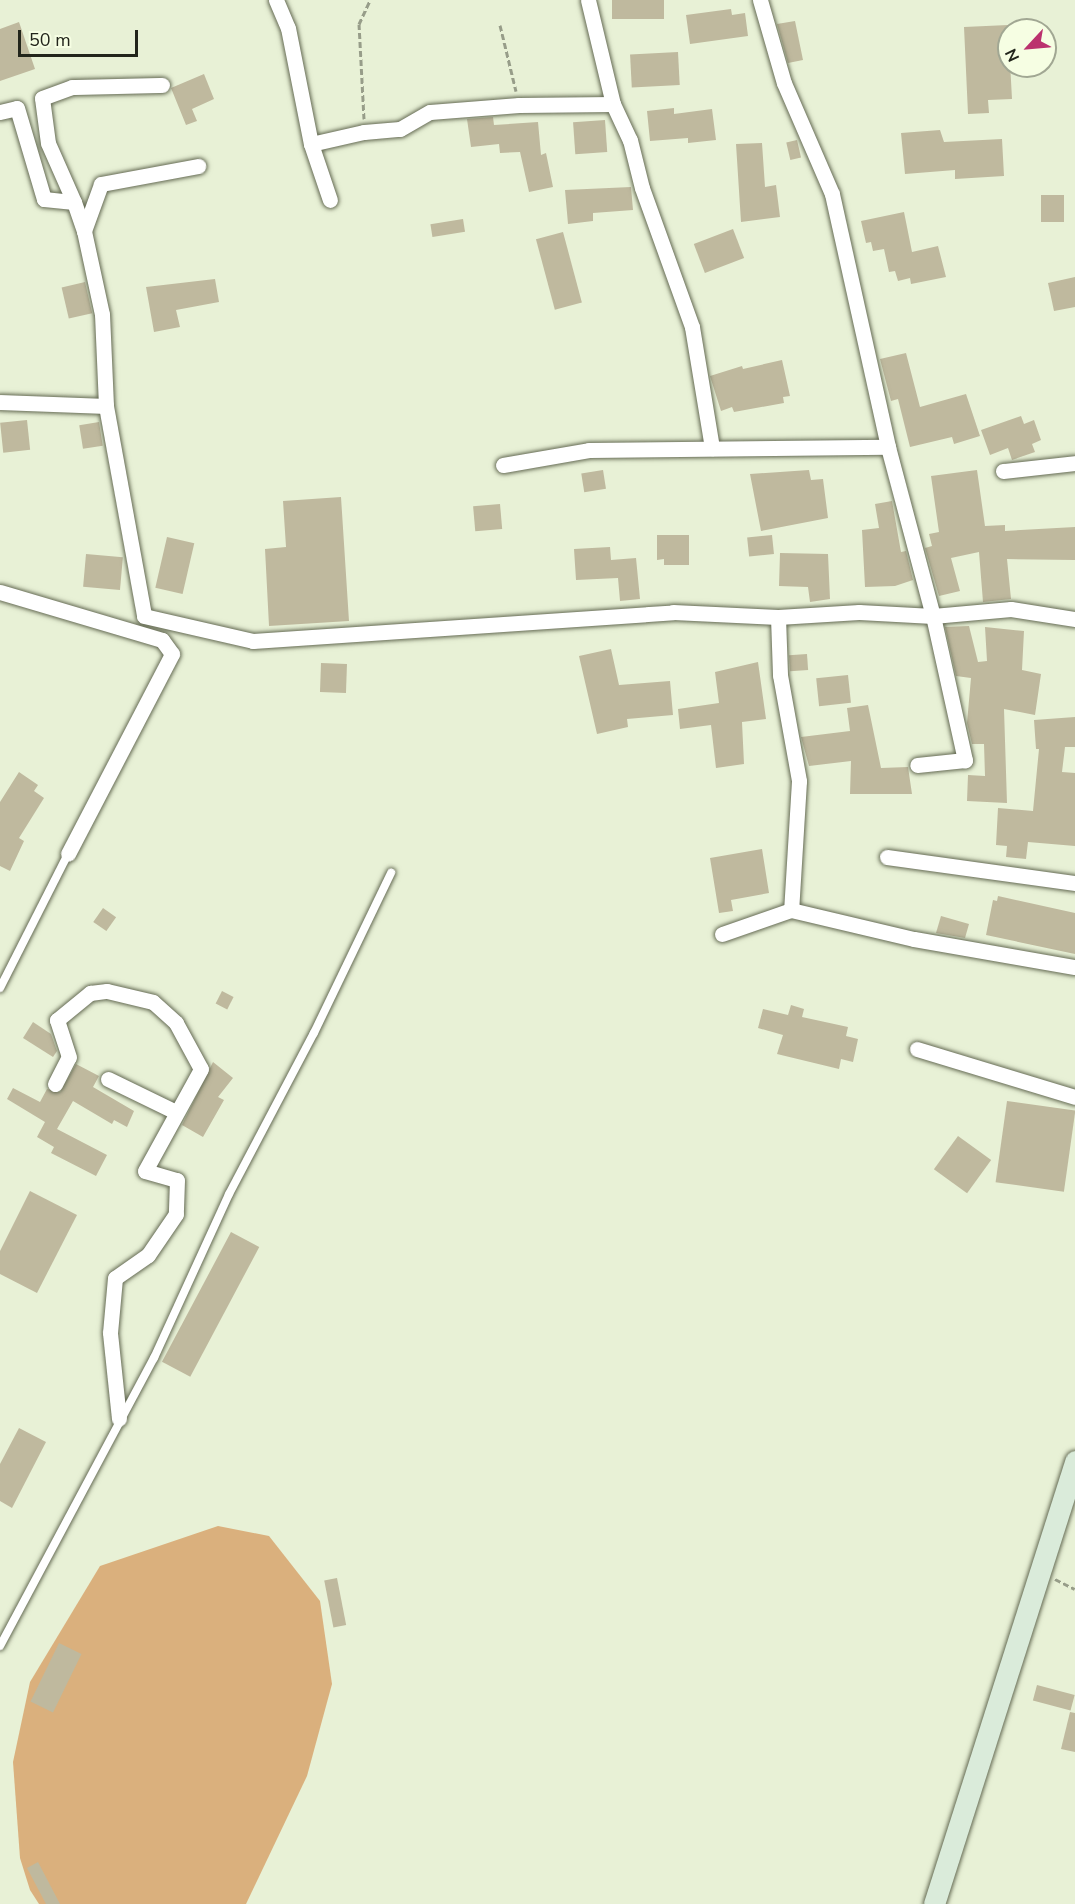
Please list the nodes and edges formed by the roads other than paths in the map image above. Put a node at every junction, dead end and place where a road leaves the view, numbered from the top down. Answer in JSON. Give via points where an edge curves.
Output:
{"nodes":[{"id":1,"x":276,"y":0,"type":"edge"},
{"id":2,"x":588,"y":0,"type":"edge"},
{"id":3,"x":760,"y":0,"type":"edge"},
{"id":4,"x":162,"y":85,"type":"dead end"},
{"id":5,"x":613,"y":104,"type":"junction"},
{"id":6,"x":0,"y":112,"type":"edge"},
{"id":7,"x":311,"y":144,"type":"junction"},
{"id":8,"x":198,"y":166,"type":"dead end"},
{"id":9,"x":330,"y":200,"type":"dead end"},
{"id":10,"x":74,"y":202,"type":"junction"},
{"id":11,"x":84,"y":231,"type":"junction"},
{"id":12,"x":0,"y":402,"type":"edge"},
{"id":13,"x":106,"y":406,"type":"junction"},
{"id":14,"x":888,"y":447,"type":"junction"},
{"id":15,"x":712,"y":448,"type":"junction"},
{"id":16,"x":1075,"y":463,"type":"edge"},
{"id":17,"x":503,"y":465,"type":"dead end"},
{"id":18,"x":1003,"y":471,"type":"dead end"},
{"id":19,"x":0,"y":592,"type":"edge"},
{"id":20,"x":933,"y":616,"type":"junction"},
{"id":21,"x":778,"y":618,"type":"junction"},
{"id":22,"x":1075,"y":618,"type":"edge"},
{"id":23,"x":917,"y":765,"type":"dead end"},
{"id":24,"x":68,"y":854,"type":"joint"},
{"id":25,"x":887,"y":857,"type":"dead end"},
{"id":26,"x":390,"y":873,"type":"dead end"},
{"id":27,"x":1075,"y":883,"type":"edge"},
{"id":28,"x":791,"y":910,"type":"junction"},
{"id":29,"x":722,"y":934,"type":"dead end"},
{"id":30,"x":1075,"y":967,"type":"edge"},
{"id":31,"x":0,"y":988,"type":"edge"},
{"id":32,"x":917,"y":1049,"type":"dead end"},
{"id":33,"x":108,"y":1079,"type":"dead end"},
{"id":34,"x":55,"y":1084,"type":"dead end"},
{"id":35,"x":1075,"y":1097,"type":"edge"},
{"id":36,"x":176,"y":1112,"type":"junction"},
{"id":37,"x":119,"y":1419,"type":"junction"},
{"id":38,"x":1075,"y":1461,"type":"edge"},
{"id":39,"x":0,"y":1646,"type":"edge"},
{"id":40,"x":934,"y":1904,"type":"edge"}],
"edges":[{"from":1,"to":7,"type":"street","via":[[288,28]]},
{"from":2,"to":5,"type":"street"},
{"from":3,"to":14,"type":"street","via":[[784,83],[832,194]]},
{"from":4,"to":10,"type":"street","via":[[72,87],[42,98],[48,143]]},
{"from":5,"to":7,"type":"street","via":[[519,105],[430,112],[400,129],[364,132]]},
{"from":5,"to":15,"type":"street","via":[[630,141],[642,188],[692,327]]},
{"from":6,"to":10,"type":"street","via":[[17,108],[44,199]]},
{"from":7,"to":9,"type":"street"},
{"from":8,"to":11,"type":"street","via":[[101,183]]},
{"from":10,"to":11,"type":"street"},
{"from":11,"to":13,"type":"street","via":[[102,314]]},
{"from":12,"to":13,"type":"street"},
{"from":13,"to":21,"type":"street","via":[[144,616],[253,641],[673,612]]},
{"from":14,"to":15,"type":"street"},
{"from":14,"to":20,"type":"street"},
{"from":15,"to":17,"type":"street","via":[[589,450]]},
{"from":16,"to":18,"type":"street"},
{"from":19,"to":24,"type":"street","via":[[162,640],[172,654]]},
{"from":20,"to":21,"type":"street","via":[[859,612]]},
{"from":20,"to":22,"type":"street","via":[[1011,609]]},
{"from":20,"to":23,"type":"street","via":[[966,760]]},
{"from":21,"to":28,"type":"street","via":[[780,675],[800,781]]},
{"from":24,"to":31,"type":"lane"},
{"from":25,"to":27,"type":"street"},
{"from":26,"to":37,"type":"lane","via":[[314,1033],[228,1194],[154,1358]]},
{"from":28,"to":29,"type":"street"},
{"from":28,"to":30,"type":"street","via":[[914,939]]},
{"from":32,"to":35,"type":"street"},
{"from":33,"to":36,"type":"street"},
{"from":34,"to":36,"type":"street","via":[[69,1057],[57,1020],[90,993],[129,994],[153,1002],[176,1023],[201,1069]]},
{"from":36,"to":37,"type":"street","via":[[145,1171],[177,1180],[176,1214],[148,1255],[115,1278],[110,1333]]},
{"from":37,"to":39,"type":"lane"},
{"from":38,"to":40,"type":"street"}]}
